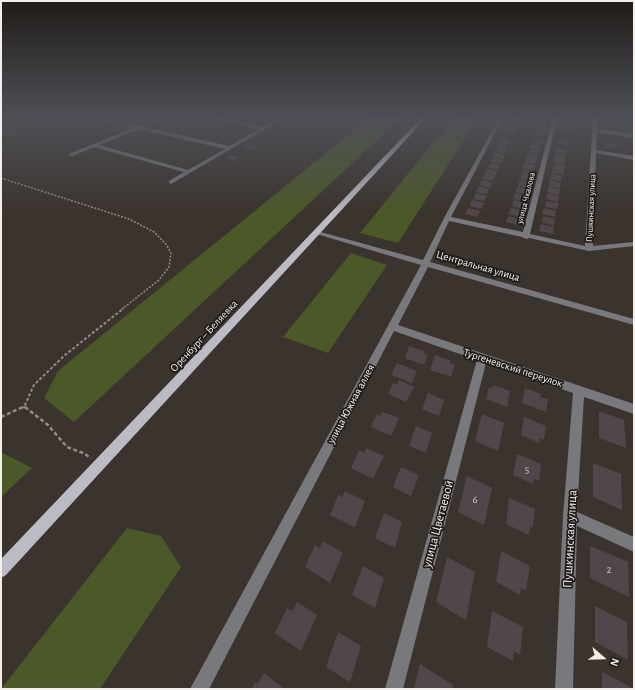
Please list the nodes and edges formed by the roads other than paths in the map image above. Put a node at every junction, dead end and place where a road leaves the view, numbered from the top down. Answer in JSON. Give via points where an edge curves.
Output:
{"nodes":[{"id":1,"x":84,"y":150,"type":"edge"},
{"id":2,"x":110,"y":150,"type":"edge"},
{"id":3,"x":225,"y":150,"type":"edge"},
{"id":4,"x":394,"y":150,"type":"edge"},
{"id":5,"x":484,"y":150,"type":"edge"},
{"id":6,"x":547,"y":150,"type":"edge"},
{"id":7,"x":594,"y":151,"type":"joint"},
{"id":8,"x":71,"y":155,"type":"dead end"},
{"id":9,"x":634,"y":158,"type":"edge"},
{"id":10,"x":189,"y":172,"type":"junction"},
{"id":11,"x":171,"y":182,"type":"dead end"},
{"id":12,"x":447,"y":218,"type":"junction"},
{"id":13,"x":317,"y":233,"type":"junction"},
{"id":14,"x":526,"y":237,"type":"junction"},
{"id":15,"x":634,"y":244,"type":"edge"},
{"id":16,"x":588,"y":249,"type":"junction"},
{"id":17,"x":426,"y":263,"type":"junction"},
{"id":18,"x":634,"y":322,"type":"edge"},
{"id":19,"x":392,"y":327,"type":"junction"},
{"id":20,"x":482,"y":359,"type":"junction"},
{"id":21,"x":579,"y":390,"type":"junction"},
{"id":22,"x":634,"y":408,"type":"edge"},
{"id":23,"x":570,"y":516,"type":"junction"},
{"id":24,"x":634,"y":545,"type":"edge"},
{"id":25,"x":1,"y":570,"type":"edge"},
{"id":26,"x":199,"y":689,"type":"edge"},
{"id":27,"x":394,"y":689,"type":"edge"},
{"id":28,"x":564,"y":689,"type":"edge"}],
"edges":[{"from":1,"to":8,"type":"street"},
{"from":2,"to":10,"type":"street"},
{"from":3,"to":10,"type":"street"},
{"from":4,"to":13,"type":"main road","name":"Оренбург – Беляевка"},
{"from":5,"to":12,"type":"street","name":"улица Южная аллея"},
{"from":6,"to":14,"type":"street","name":"улица Чкалова"},
{"from":7,"to":9,"type":"street"},
{"from":7,"to":16,"type":"street","name":"Пушкинская улица"},
{"from":10,"to":11,"type":"street"},
{"from":12,"to":14,"type":"street"},
{"from":12,"to":17,"type":"street","name":"улица Южная аллея"},
{"from":13,"to":17,"type":"street","name":"Центральная улица"},
{"from":13,"to":25,"type":"main road","name":"Оренбург – Беляевка"},
{"from":14,"to":16,"type":"street"},
{"from":15,"to":16,"type":"street"},
{"from":17,"to":18,"type":"street","name":"Центральная улица"},
{"from":17,"to":19,"type":"street","name":"улица Южная аллея"},
{"from":19,"to":20,"type":"street","name":"Тургеневский переулок"},
{"from":19,"to":26,"type":"street","name":"улица Южная аллея"},
{"from":20,"to":21,"type":"street","name":"Тургеневский переулок"},
{"from":20,"to":27,"type":"street","name":"улица Цветаевой"},
{"from":21,"to":22,"type":"street","name":"Тургеневский переулок"},
{"from":21,"to":23,"type":"street","name":"Пушкинская улица"},
{"from":23,"to":24,"type":"street"},
{"from":23,"to":28,"type":"street","name":"Пушкинская улица"}]}
